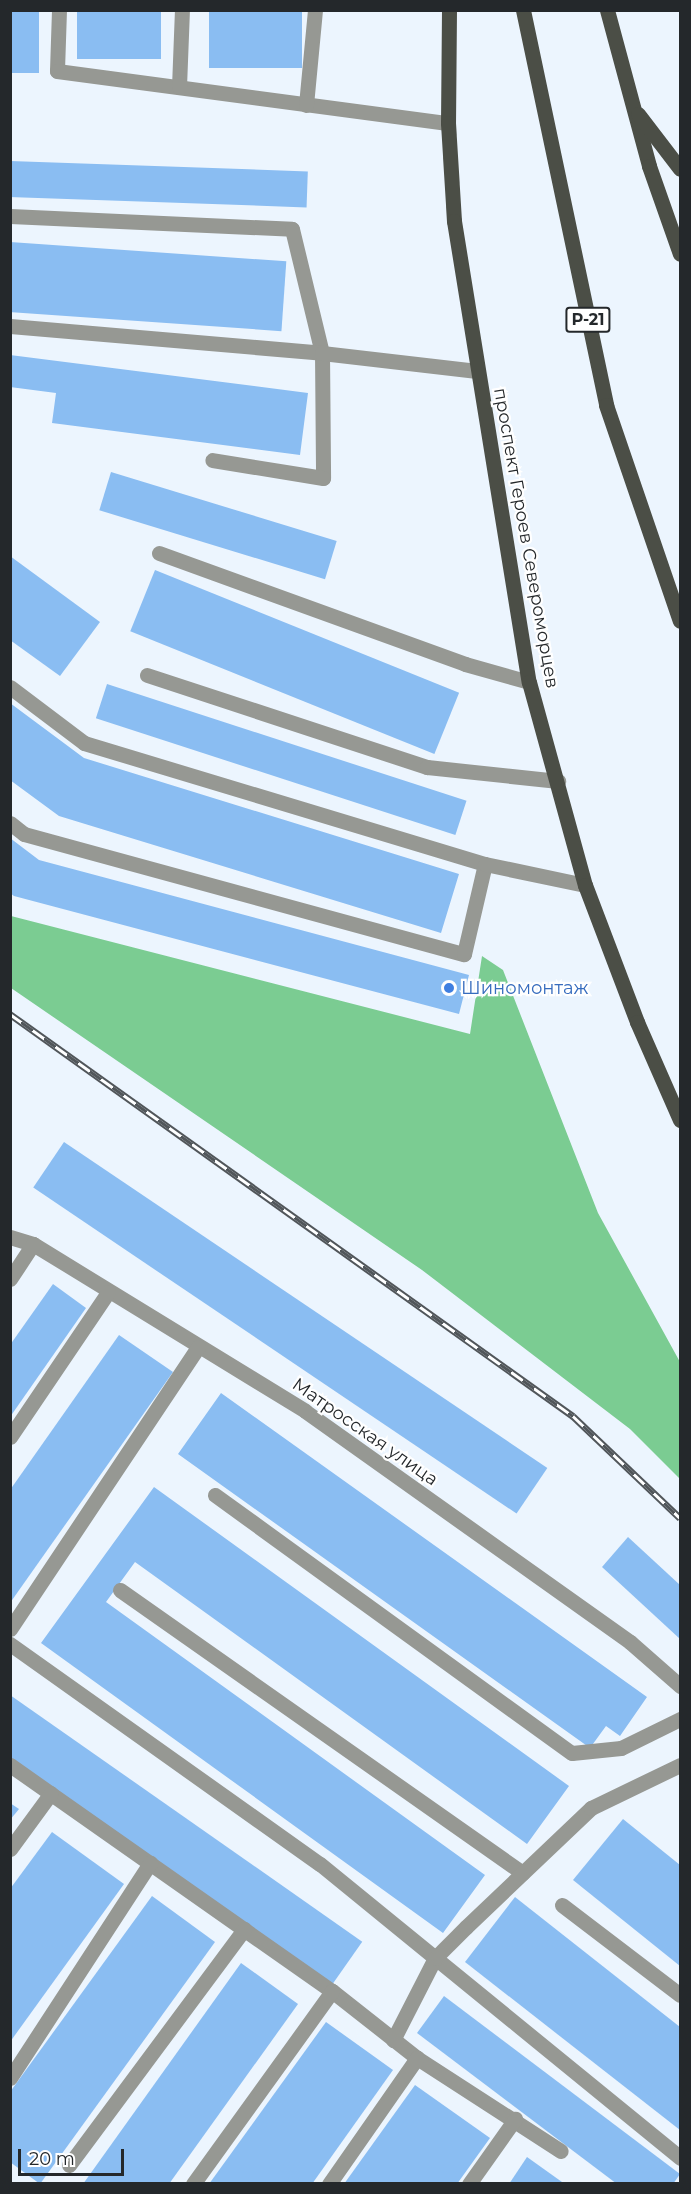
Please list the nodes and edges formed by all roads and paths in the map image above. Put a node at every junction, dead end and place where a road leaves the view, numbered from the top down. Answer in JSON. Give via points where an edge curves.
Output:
{"nodes":[{"id":1,"x":59,"y":10,"type":"edge"},
{"id":2,"x":182,"y":10,"type":"edge"},
{"id":3,"x":315,"y":10,"type":"edge"},
{"id":4,"x":449,"y":10,"type":"edge"},
{"id":5,"x":523,"y":10,"type":"edge"},
{"id":6,"x":607,"y":10,"type":"edge"},
{"id":7,"x":179,"y":87,"type":"junction"},
{"id":8,"x":306,"y":105,"type":"junction"},
{"id":9,"x":633,"y":107,"type":"junction"},
{"id":10,"x":448,"y":123,"type":"junction"},
{"id":11,"x":681,"y":169,"type":"edge"},
{"id":12,"x":10,"y":216,"type":"edge"},
{"id":13,"x":681,"y":254,"type":"edge"},
{"id":14,"x":10,"y":326,"type":"edge"},
{"id":15,"x":322,"y":353,"type":"junction"},
{"id":16,"x":477,"y":371,"type":"junction"},
{"id":17,"x":212,"y":460,"type":"dead end"},
{"id":18,"x":159,"y":553,"type":"dead end"},
{"id":19,"x":681,"y":621,"type":"edge"},
{"id":20,"x":147,"y":675,"type":"dead end"},
{"id":21,"x":529,"y":682,"type":"junction"},
{"id":22,"x":10,"y":687,"type":"edge"},
{"id":23,"x":558,"y":781,"type":"junction"},
{"id":24,"x":10,"y":823,"type":"edge"},
{"id":25,"x":485,"y":864,"type":"junction"},
{"id":26,"x":585,"y":885,"type":"junction"},
{"id":27,"x":681,"y":1120,"type":"edge"},
{"id":28,"x":10,"y":1237,"type":"edge"},
{"id":29,"x":33,"y":1244,"type":"junction"},
{"id":30,"x":10,"y":1279,"type":"edge"},
{"id":31,"x":108,"y":1292,"type":"junction"},
{"id":32,"x":198,"y":1347,"type":"junction"},
{"id":33,"x":10,"y":1437,"type":"edge"},
{"id":34,"x":215,"y":1496,"type":"dead end"},
{"id":35,"x":120,"y":1590,"type":"dead end"},
{"id":36,"x":10,"y":1629,"type":"edge"},
{"id":37,"x":10,"y":1644,"type":"edge"},
{"id":38,"x":681,"y":1686,"type":"edge"},
{"id":39,"x":681,"y":1719,"type":"edge"},
{"id":40,"x":10,"y":1765,"type":"edge"},
{"id":41,"x":681,"y":1765,"type":"edge"},
{"id":42,"x":51,"y":1793,"type":"junction"},
{"id":43,"x":10,"y":1849,"type":"edge"},
{"id":44,"x":150,"y":1863,"type":"junction"},
{"id":45,"x":523,"y":1873,"type":"junction"},
{"id":46,"x":562,"y":1905,"type":"dead end"},
{"id":47,"x":244,"y":1929,"type":"junction"},
{"id":48,"x":435,"y":1958,"type":"junction"},
{"id":49,"x":332,"y":1991,"type":"junction"},
{"id":50,"x":681,"y":1995,"type":"edge"},
{"id":51,"x":393,"y":2040,"type":"junction"},
{"id":52,"x":417,"y":2058,"type":"junction"},
{"id":53,"x":10,"y":2078,"type":"edge"},
{"id":54,"x":515,"y":2119,"type":"junction"},
{"id":55,"x":561,"y":2151,"type":"dead end"},
{"id":56,"x":681,"y":2158,"type":"edge"},
{"id":57,"x":69,"y":2165,"type":"dead end"},
{"id":58,"x":193,"y":2184,"type":"edge"},
{"id":59,"x":329,"y":2184,"type":"edge"},
{"id":60,"x":469,"y":2184,"type":"edge"}],
"edges":[{"from":1,"to":7,"type":"lane","via":[[57,71]]},
{"from":2,"to":7,"type":"lane"},
{"from":3,"to":8,"type":"lane"},
{"from":4,"to":10,"type":"main road","name":"проспект Героев Североморцев"},
{"from":5,"to":19,"type":"main road","number":"Р-21","via":[[606,405]]},
{"from":6,"to":9,"type":"main road"},
{"from":7,"to":8,"type":"lane"},
{"from":8,"to":10,"type":"lane"},
{"from":9,"to":11,"type":"main road"},
{"from":9,"to":13,"type":"main road"},
{"from":10,"to":16,"type":"main road","name":"проспект Героев Североморцев","via":[[454,221]]},
{"from":12,"to":15,"type":"lane","via":[[292,229]]},
{"from":14,"to":15,"type":"lane"},
{"from":15,"to":16,"type":"lane"},
{"from":15,"to":17,"type":"lane","via":[[323,478]]},
{"from":16,"to":21,"type":"main road","name":"проспект Героев Североморцев","via":[[510,549]]},
{"from":18,"to":21,"type":"lane","via":[[465,664]]},
{"from":20,"to":23,"type":"lane","via":[[427,767]]},
{"from":21,"to":23,"type":"main road","name":"проспект Героев Североморцев"},
{"from":22,"to":25,"type":"lane","via":[[84,743]]},
{"from":23,"to":26,"type":"main road","name":"проспект Героев Североморцев"},
{"from":24,"to":25,"type":"lane","via":[[24,834],[464,954]]},
{"from":25,"to":26,"type":"lane"},
{"from":26,"to":27,"type":"main road","name":"проспект Героев Североморцев","via":[[637,1022]]},
{"from":28,"to":29,"type":"lane","name":"Матросская улица"},
{"from":29,"to":30,"type":"lane"},
{"from":29,"to":31,"type":"lane","name":"Матросская улица"},
{"from":31,"to":32,"type":"lane","name":"Матросская улица"},
{"from":31,"to":33,"type":"lane"},
{"from":32,"to":36,"type":"lane"},
{"from":32,"to":38,"type":"lane","name":"Матросская улица","via":[[305,1411],[630,1642]]},
{"from":34,"to":39,"type":"lane","via":[[572,1753],[621,1748]]},
{"from":35,"to":45,"type":"lane"},
{"from":37,"to":48,"type":"lane","via":[[320,1864]]},
{"from":40,"to":42,"type":"lane"},
{"from":41,"to":45,"type":"lane","via":[[591,1808]]},
{"from":42,"to":43,"type":"lane"},
{"from":42,"to":44,"type":"lane"},
{"from":44,"to":47,"type":"lane"},
{"from":44,"to":53,"type":"lane"},
{"from":45,"to":48,"type":"lane"},
{"from":46,"to":50,"type":"lane"},
{"from":47,"to":49,"type":"lane"},
{"from":47,"to":57,"type":"lane"},
{"from":48,"to":51,"type":"lane"},
{"from":48,"to":56,"type":"lane"},
{"from":49,"to":51,"type":"lane"},
{"from":49,"to":58,"type":"lane"},
{"from":51,"to":52,"type":"lane"},
{"from":52,"to":54,"type":"lane"},
{"from":52,"to":59,"type":"lane"},
{"from":54,"to":55,"type":"lane"},
{"from":54,"to":60,"type":"lane"}]}
